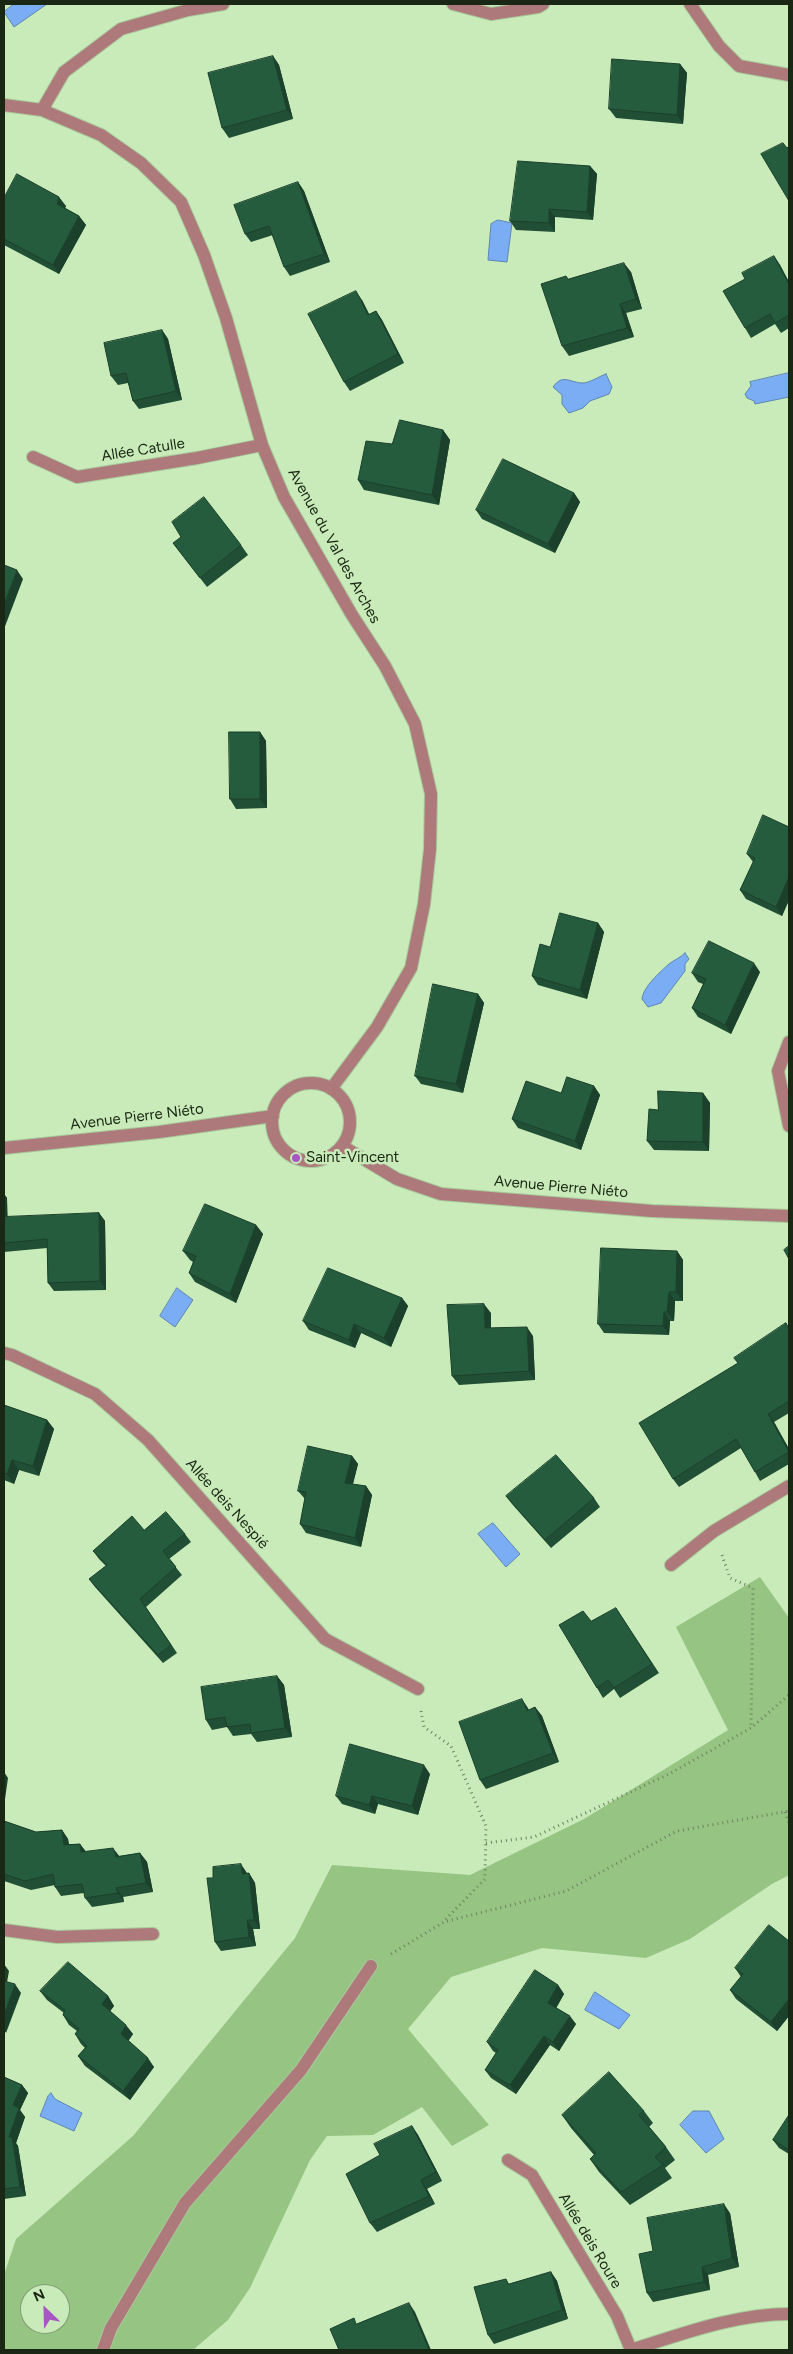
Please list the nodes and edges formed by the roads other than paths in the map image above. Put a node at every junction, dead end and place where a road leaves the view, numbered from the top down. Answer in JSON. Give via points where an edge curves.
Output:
{"nodes":[{"id":1,"x":224,"y":4,"type":"edge"},
{"id":2,"x":453,"y":4,"type":"edge"},
{"id":3,"x":543,"y":4,"type":"edge"},
{"id":4,"x":690,"y":4,"type":"edge"},
{"id":5,"x":789,"y":75,"type":"edge"},
{"id":6,"x":4,"y":105,"type":"edge"},
{"id":7,"x":42,"y":110,"type":"junction"},
{"id":8,"x":262,"y":445,"type":"junction"},
{"id":9,"x":33,"y":457,"type":"dead end"},
{"id":10,"x":789,"y":1042,"type":"edge"},
{"id":11,"x":331,"y":1089,"type":"junction"},
{"id":12,"x":273,"y":1116,"type":"junction"},
{"id":13,"x":789,"y":1126,"type":"edge"},
{"id":14,"x":342,"y":1146,"type":"junction"},
{"id":15,"x":4,"y":1148,"type":"edge"},
{"id":16,"x":789,"y":1216,"type":"edge"},
{"id":17,"x":4,"y":1353,"type":"edge"},
{"id":18,"x":789,"y":1486,"type":"edge"},
{"id":19,"x":672,"y":1565,"type":"dead end"},
{"id":20,"x":418,"y":1689,"type":"road end"},
{"id":21,"x":4,"y":1930,"type":"edge"},
{"id":22,"x":153,"y":1934,"type":"dead end"},
{"id":23,"x":371,"y":1966,"type":"road end"},
{"id":24,"x":508,"y":2160,"type":"dead end"},
{"id":25,"x":789,"y":2314,"type":"edge"},
{"id":26,"x":103,"y":2350,"type":"edge"},
{"id":27,"x":631,"y":2350,"type":"edge"}],
"edges":[{"from":1,"to":7,"type":"street","via":[[188,10],[121,29],[64,72]]},
{"from":2,"to":3,"type":"street","via":[[491,14]]},
{"from":4,"to":5,"type":"street","via":[[719,46],[739,66]]},
{"from":6,"to":7,"type":"street","name":"Avenue du Val des Arches"},
{"from":7,"to":8,"type":"street","name":"Avenue du Val des Arches","via":[[101,135],[141,163],[181,202],[226,318]]},
{"from":8,"to":9,"type":"street","name":"Allée Catulle","via":[[77,477]]},
{"from":8,"to":11,"type":"street","name":"Avenue du Val des Arches","via":[[284,497],[385,666],[415,724],[431,794],[424,904],[410,968],[377,1027]]},
{"from":10,"to":13,"type":"street","via":[[778,1071]]},
{"from":11,"to":12,"type":"street","via":[[306,1083],[294,1087],[276,1104]]},
{"from":11,"to":14,"type":"street","via":[[348,1108],[348,1134]]},
{"from":12,"to":14,"type":"street","via":[[277,1141],[296,1158],[321,1160]]},
{"from":12,"to":15,"type":"street","name":"Avenue Pierre Niéto"},
{"from":14,"to":16,"type":"street","name":"Avenue Pierre Niéto","via":[[397,1179],[441,1194],[652,1211]]},
{"from":17,"to":20,"type":"street","name":"Allée deis Nespié","via":[[95,1394],[148,1440],[325,1639]]},
{"from":18,"to":19,"type":"street","via":[[714,1531]]},
{"from":21,"to":22,"type":"street","via":[[57,1937]]},
{"from":23,"to":26,"type":"street","via":[[301,2070],[186,2203],[111,2328]]},
{"from":24,"to":27,"type":"street","name":"Allée deis Roure","via":[[532,2175],[617,2316]]},
{"from":25,"to":27,"type":"street","via":[[770,2314],[697,2329]]}]}
